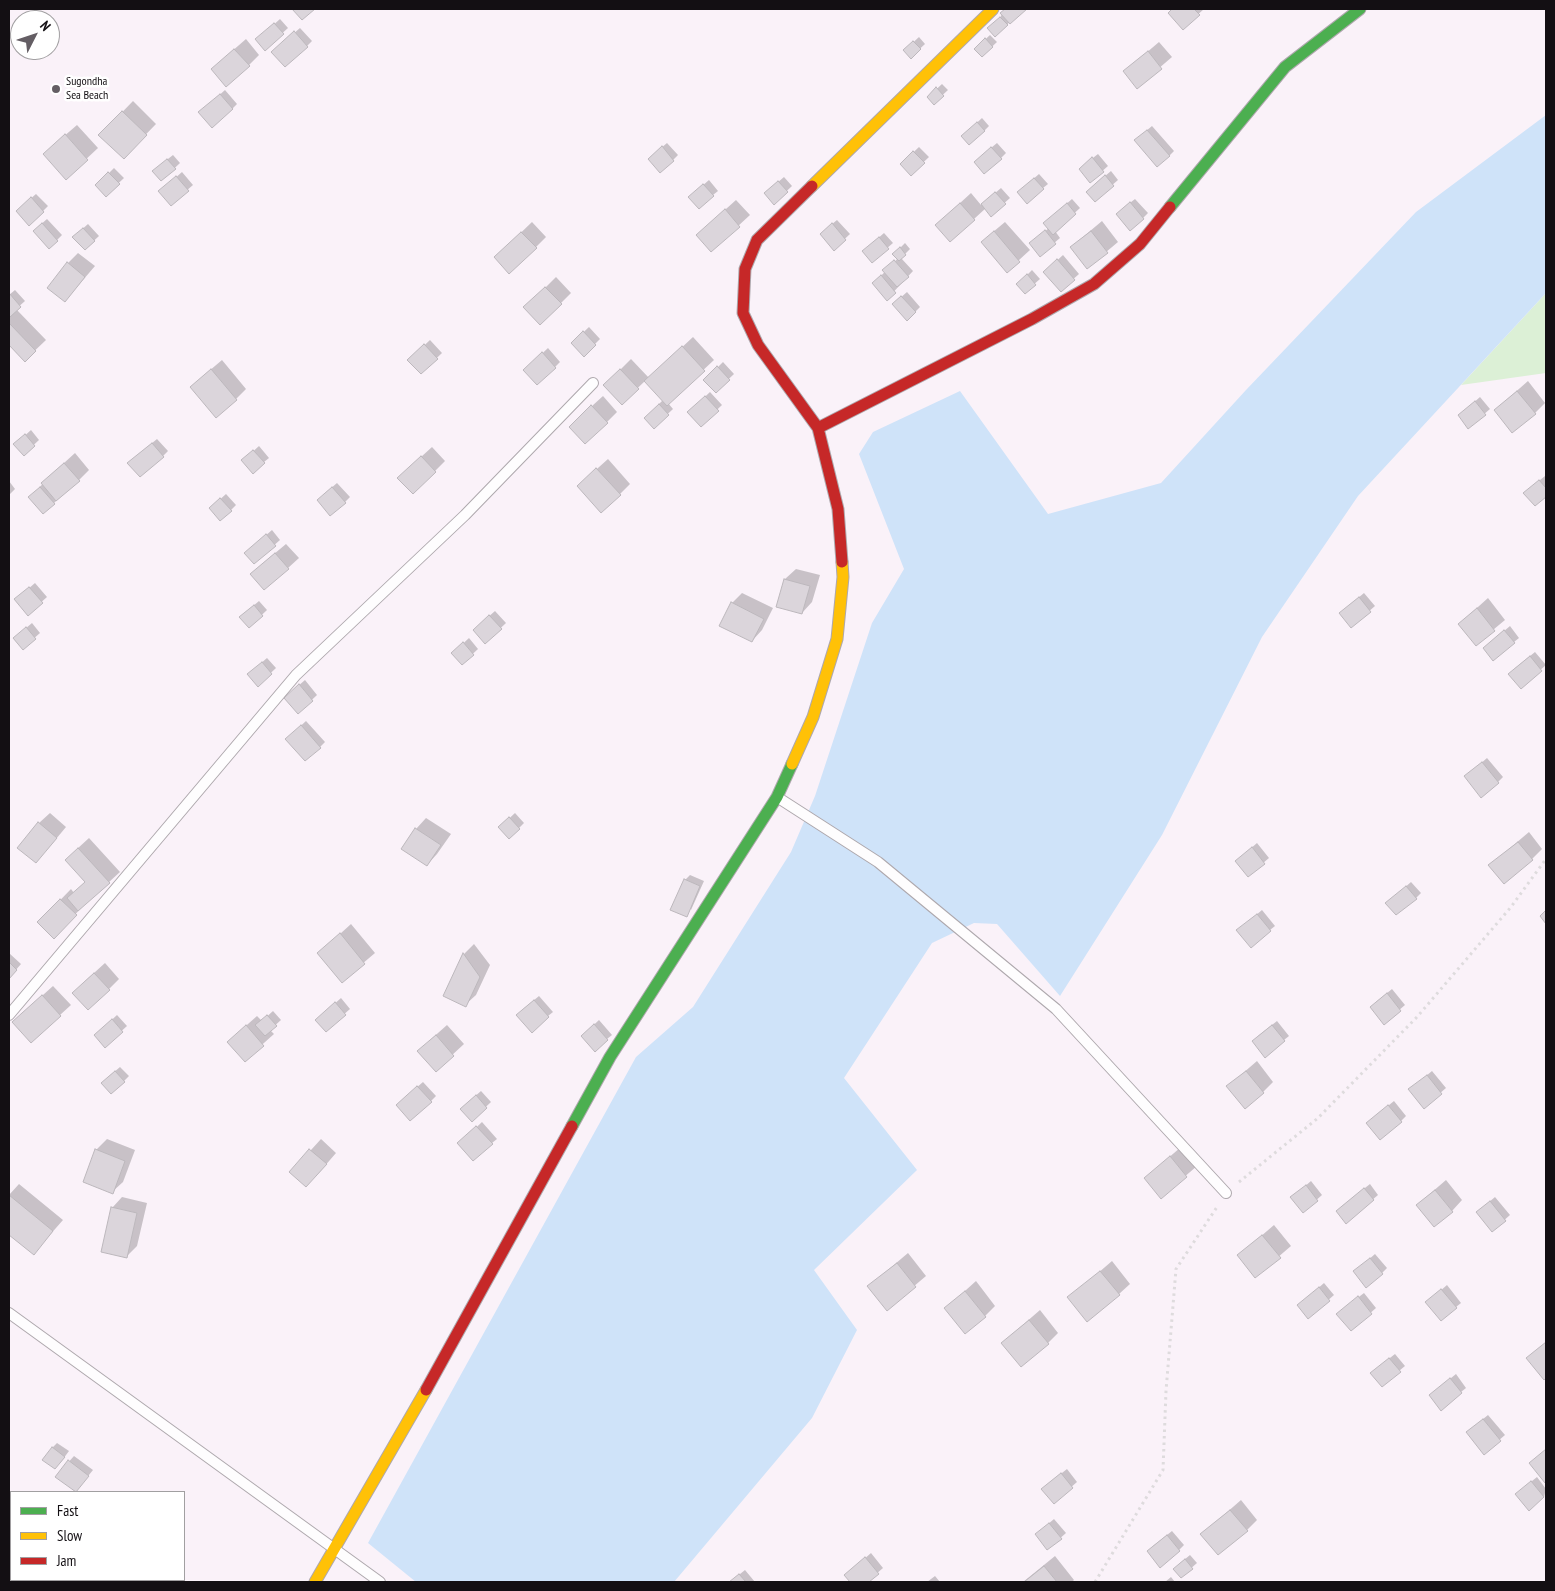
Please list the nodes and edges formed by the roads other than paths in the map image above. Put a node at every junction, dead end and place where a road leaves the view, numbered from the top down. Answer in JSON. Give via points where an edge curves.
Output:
{"nodes":[{"id":1,"x":994,"y":9,"type":"edge"},
{"id":2,"x":1360,"y":9,"type":"edge"},
{"id":3,"x":593,"y":383,"type":"dead end"},
{"id":4,"x":818,"y":428,"type":"junction"},
{"id":5,"x":776,"y":797,"type":"junction"},
{"id":6,"x":9,"y":1015,"type":"edge"},
{"id":7,"x":1226,"y":1193,"type":"road end"},
{"id":8,"x":9,"y":1313,"type":"edge"},
{"id":9,"x":333,"y":1550,"type":"junction"},
{"id":10,"x":315,"y":1582,"type":"edge"},
{"id":11,"x":380,"y":1582,"type":"edge"}],
"edges":[{"from":1,"to":4,"type":"street","via":[[757,240],[745,269],[743,313],[758,345]]},
{"from":2,"to":4,"type":"street","via":[[1285,67],[1140,244],[1094,284]]},
{"from":3,"to":6,"type":"lane","via":[[465,515],[296,675]]},
{"from":4,"to":5,"type":"street","via":[[838,509],[843,577],[837,639],[813,717]]},
{"from":5,"to":7,"type":"lane","via":[[878,862],[1056,1009]]},
{"from":5,"to":9,"type":"street","via":[[610,1057],[443,1362]]},
{"from":8,"to":9,"type":"lane"},
{"from":9,"to":10,"type":"street"},
{"from":9,"to":11,"type":"lane"}]}
